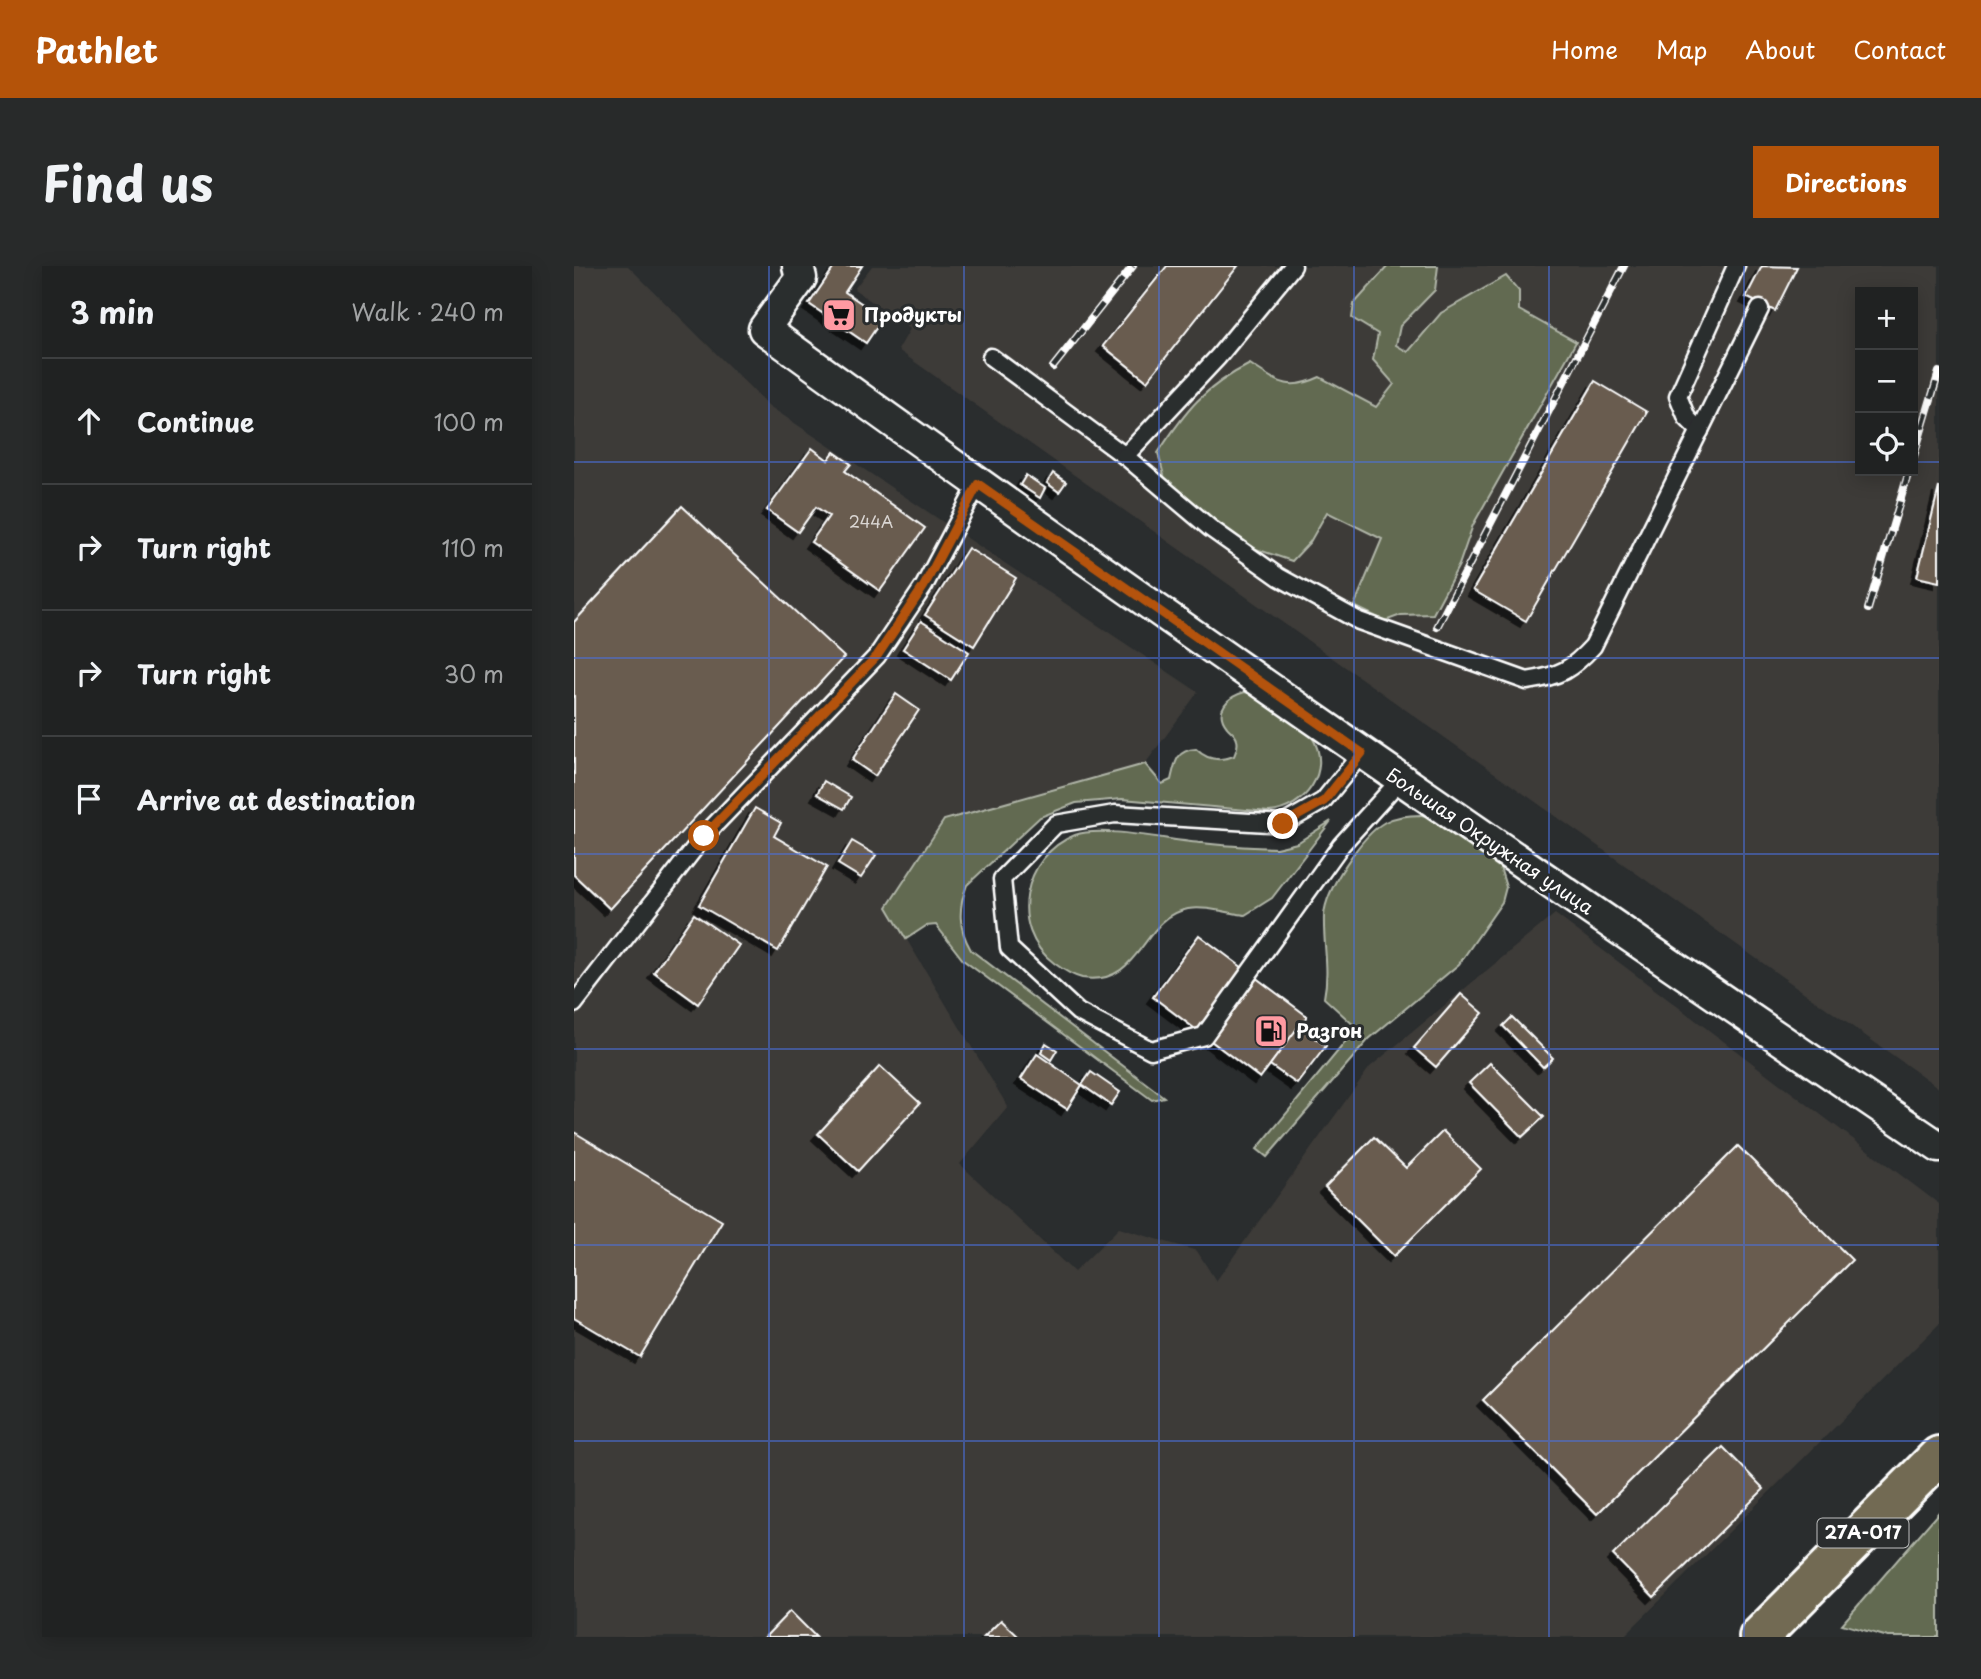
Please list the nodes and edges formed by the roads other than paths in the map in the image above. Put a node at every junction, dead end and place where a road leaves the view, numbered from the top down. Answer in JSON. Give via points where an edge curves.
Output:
{"nodes":[{"id":1,"x":1293,"y":266,"type":"edge"},
{"id":2,"x":1736,"y":266,"type":"edge"},
{"id":3,"x":804,"y":270,"type":"edge"},
{"id":4,"x":1760,"y":309,"type":"dead end"},
{"id":5,"x":991,"y":357,"type":"dead end"},
{"id":6,"x":1700,"y":431,"type":"junction"},
{"id":7,"x":1125,"y":456,"type":"junction"},
{"id":8,"x":978,"y":484,"type":"junction"},
{"id":9,"x":1362,"y":753,"type":"junction"},
{"id":10,"x":1399,"y":780,"type":"junction"},
{"id":11,"x":574,"y":1004,"type":"edge"},
{"id":12,"x":1939,"y":1147,"type":"edge"},
{"id":13,"x":1939,"y":1456,"type":"edge"},
{"id":14,"x":1759,"y":1637,"type":"edge"}],
"edges":[{"from":1,"to":7,"type":"lane","via":[[1218,357]]},
{"from":2,"to":6,"type":"lane","via":[[1678,396],[1687,418]]},
{"from":3,"to":8,"type":"street","name":"Большая Окружная улица","via":[[764,329]]},
{"from":4,"to":6,"type":"lane"},
{"from":5,"to":7,"type":"lane"},
{"from":6,"to":7,"type":"lane","via":[[1594,646],[1556,677],[1527,681],[1359,621],[1279,577],[1210,528]]},
{"from":8,"to":9,"type":"street","name":"Большая Окружная улица"},
{"from":8,"to":11,"type":"lane","via":[[924,586],[877,656],[704,836]]},
{"from":9,"to":10,"type":"street","name":"Большая Окружная улица"},
{"from":9,"to":10,"type":"lane","via":[[1324,801],[1283,824],[1115,814],[1056,824],[1002,879],[1009,948],[1078,1012],[1151,1050],[1204,1036],[1342,845]]},
{"from":10,"to":12,"type":"street","name":"Большая Окружная улица"},
{"from":13,"to":14,"type":"main road","number":"27А-017"}]}
